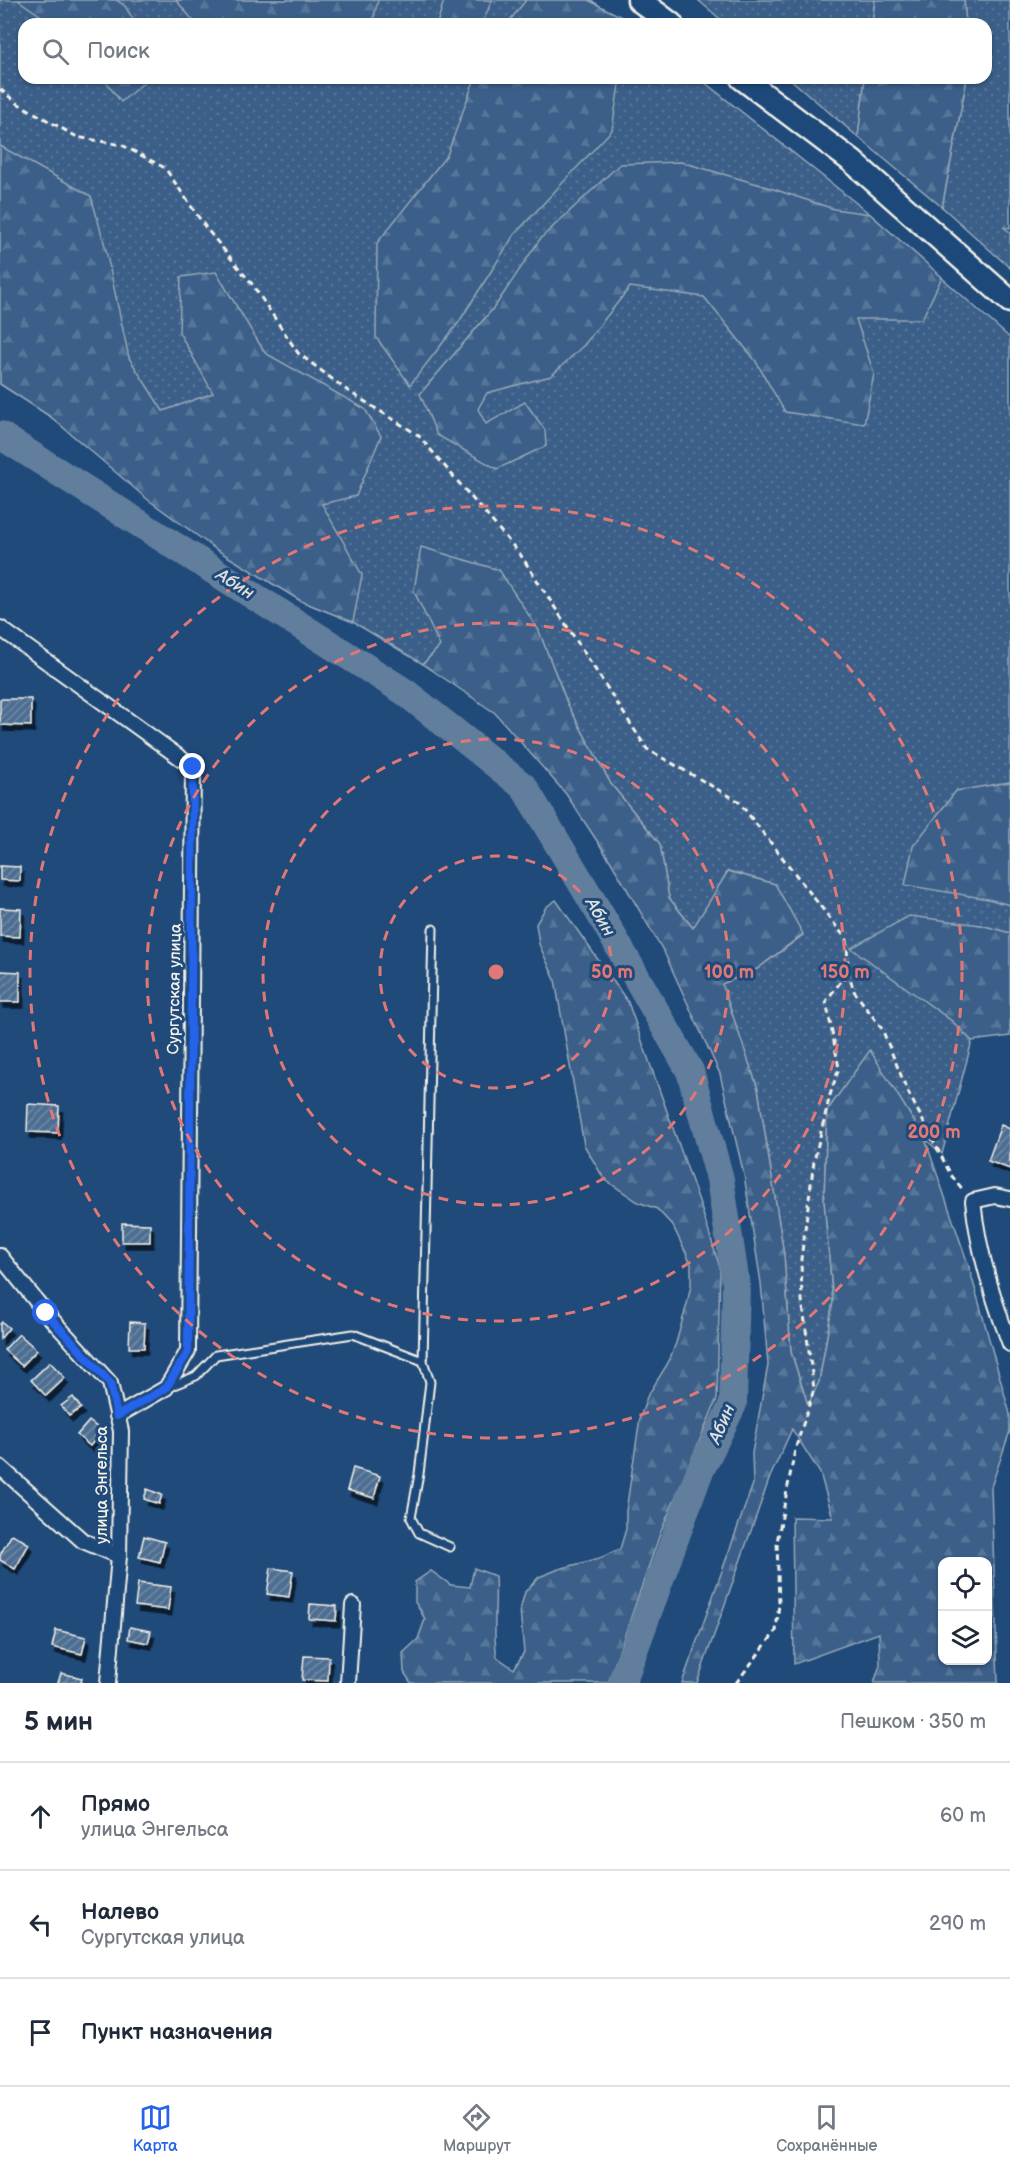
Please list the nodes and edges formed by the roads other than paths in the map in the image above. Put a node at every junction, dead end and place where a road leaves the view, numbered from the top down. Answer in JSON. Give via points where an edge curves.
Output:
{"nodes":[{"id":1,"x":639,"y":0,"type":"edge"},
{"id":2,"x":663,"y":18,"type":"edge"},
{"id":3,"x":750,"y":84,"type":"edge"},
{"id":4,"x":1010,"y":302,"type":"edge"},
{"id":5,"x":0,"y":628,"type":"edge"},
{"id":6,"x":433,"y":929,"type":"dead end"},
{"id":7,"x":1010,"y":1199,"type":"edge"},
{"id":8,"x":0,"y":1256,"type":"edge"},
{"id":9,"x":1010,"y":1344,"type":"edge"},
{"id":10,"x":423,"y":1361,"type":"junction"},
{"id":11,"x":166,"y":1388,"type":"junction"},
{"id":12,"x":117,"y":1416,"type":"junction"},
{"id":13,"x":0,"y":1467,"type":"edge"},
{"id":14,"x":450,"y":1547,"type":"dead end"},
{"id":15,"x":119,"y":1556,"type":"junction"},
{"id":16,"x":353,"y":1605,"type":"dead end"},
{"id":17,"x":108,"y":1683,"type":"edge"},
{"id":18,"x":348,"y":1683,"type":"edge"}],
"edges":[{"from":1,"to":2,"type":"highway"},
{"from":3,"to":4,"type":"highway","via":[[853,162]]},
{"from":5,"to":11,"type":"street","name":"Сургутская улица","via":[[193,767],[188,1352]]},
{"from":6,"to":10,"type":"lane"},
{"from":7,"to":9,"type":"street","via":[[995,1196],[973,1201],[976,1233],[993,1299]]},
{"from":8,"to":12,"type":"street","name":"улица Энгельса","via":[[110,1383]]},
{"from":10,"to":11,"type":"lane","via":[[353,1334],[216,1354],[196,1376]]},
{"from":10,"to":14,"type":"lane","via":[[430,1382],[411,1518],[419,1533]]},
{"from":11,"to":12,"type":"street","name":"Сургутская улица"},
{"from":12,"to":15,"type":"street","name":"улица Энгельса","via":[[121,1431]]},
{"from":13,"to":15,"type":"street","via":[[83,1540]]},
{"from":15,"to":17,"type":"street","name":"улица Энгельса"},
{"from":16,"to":18,"type":"street"}]}
